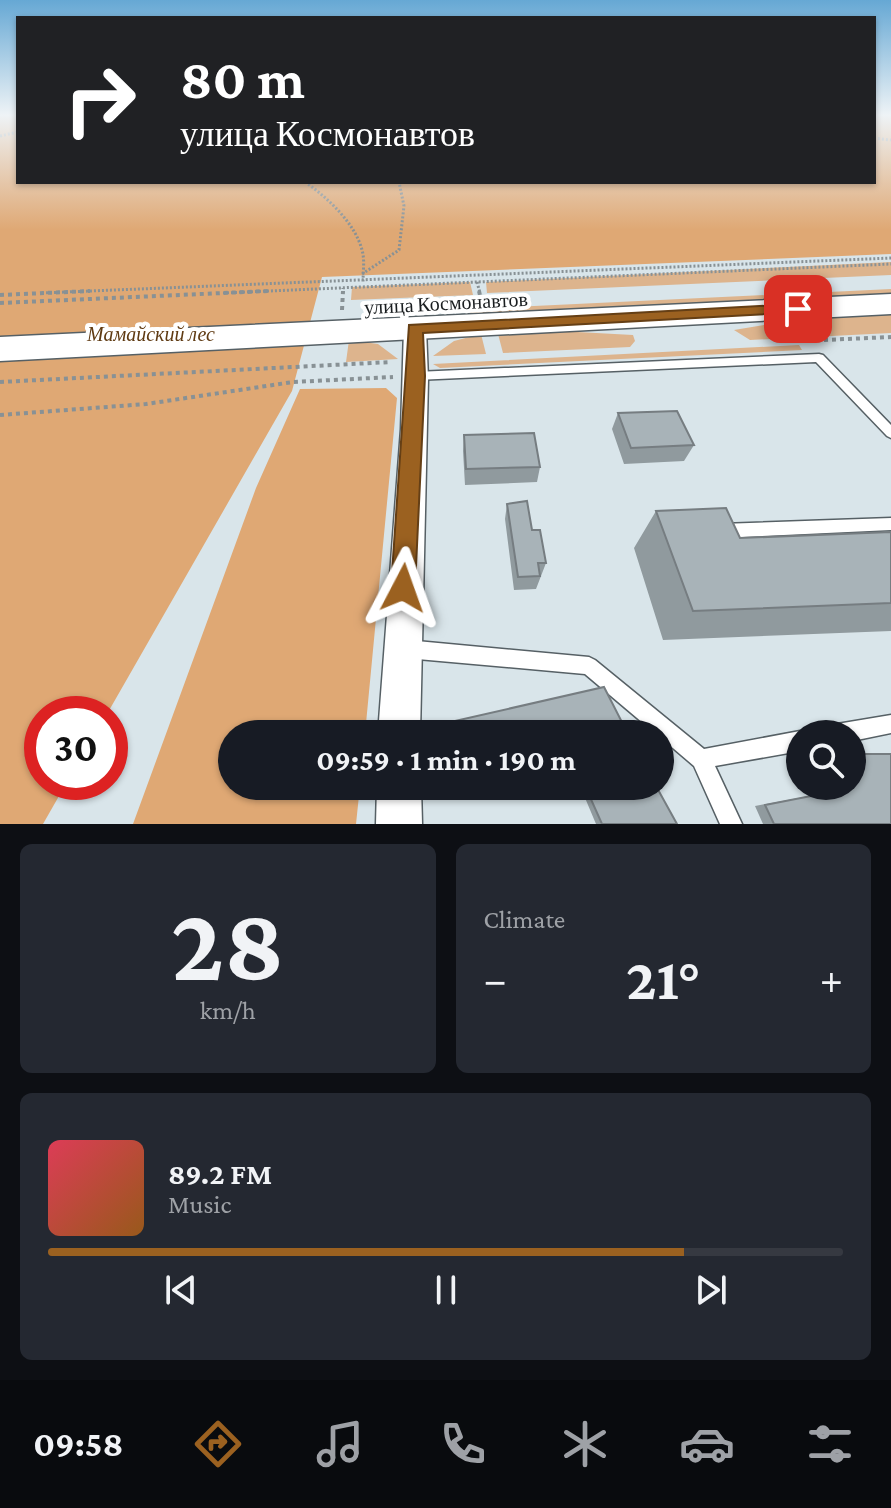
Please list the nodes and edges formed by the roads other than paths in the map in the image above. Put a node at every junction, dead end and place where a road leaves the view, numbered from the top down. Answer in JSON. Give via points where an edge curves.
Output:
{"nodes":[{"id":1,"x":891,"y":282,"type":"edge"},
{"id":2,"x":891,"y":304,"type":"edge"},
{"id":3,"x":0,"y":324,"type":"edge"},
{"id":4,"x":415,"y":328,"type":"junction"},
{"id":5,"x":0,"y":349,"type":"edge"},
{"id":6,"x":416,"y":376,"type":"junction"},
{"id":7,"x":891,"y":433,"type":"edge"},
{"id":8,"x":891,"y":524,"type":"edge"},
{"id":9,"x":705,"y":531,"type":"edge"},
{"id":10,"x":399,"y":648,"type":"junction"},
{"id":11,"x":399,"y":720,"type":"edge"},
{"id":12,"x":891,"y":724,"type":"edge"},
{"id":13,"x":866,"y":729,"type":"edge"},
{"id":14,"x":786,"y":744,"type":"edge"},
{"id":15,"x":701,"y":759,"type":"junction"},
{"id":16,"x":399,"y":800,"type":"edge"},
{"id":17,"x":399,"y":824,"type":"edge"},
{"id":18,"x":731,"y":824,"type":"edge"}],
"edges":[{"from":1,"to":3,"type":"main road","name":"улица Космонавтов"},
{"from":2,"to":4,"type":"main road","name":"улица Космонавтов"},
{"from":4,"to":5,"type":"main road","name":"улица Космонавтов"},
{"from":4,"to":6,"type":"street"},
{"from":6,"to":7,"type":"lane","via":[[819,358]]},
{"from":6,"to":10,"type":"street"},
{"from":8,"to":9,"type":"lane"},
{"from":10,"to":11,"type":"street"},
{"from":10,"to":15,"type":"lane","via":[[589,666]]},
{"from":12,"to":13,"type":"lane"},
{"from":14,"to":15,"type":"lane"},
{"from":15,"to":18,"type":"lane"},
{"from":16,"to":17,"type":"street"}]}
